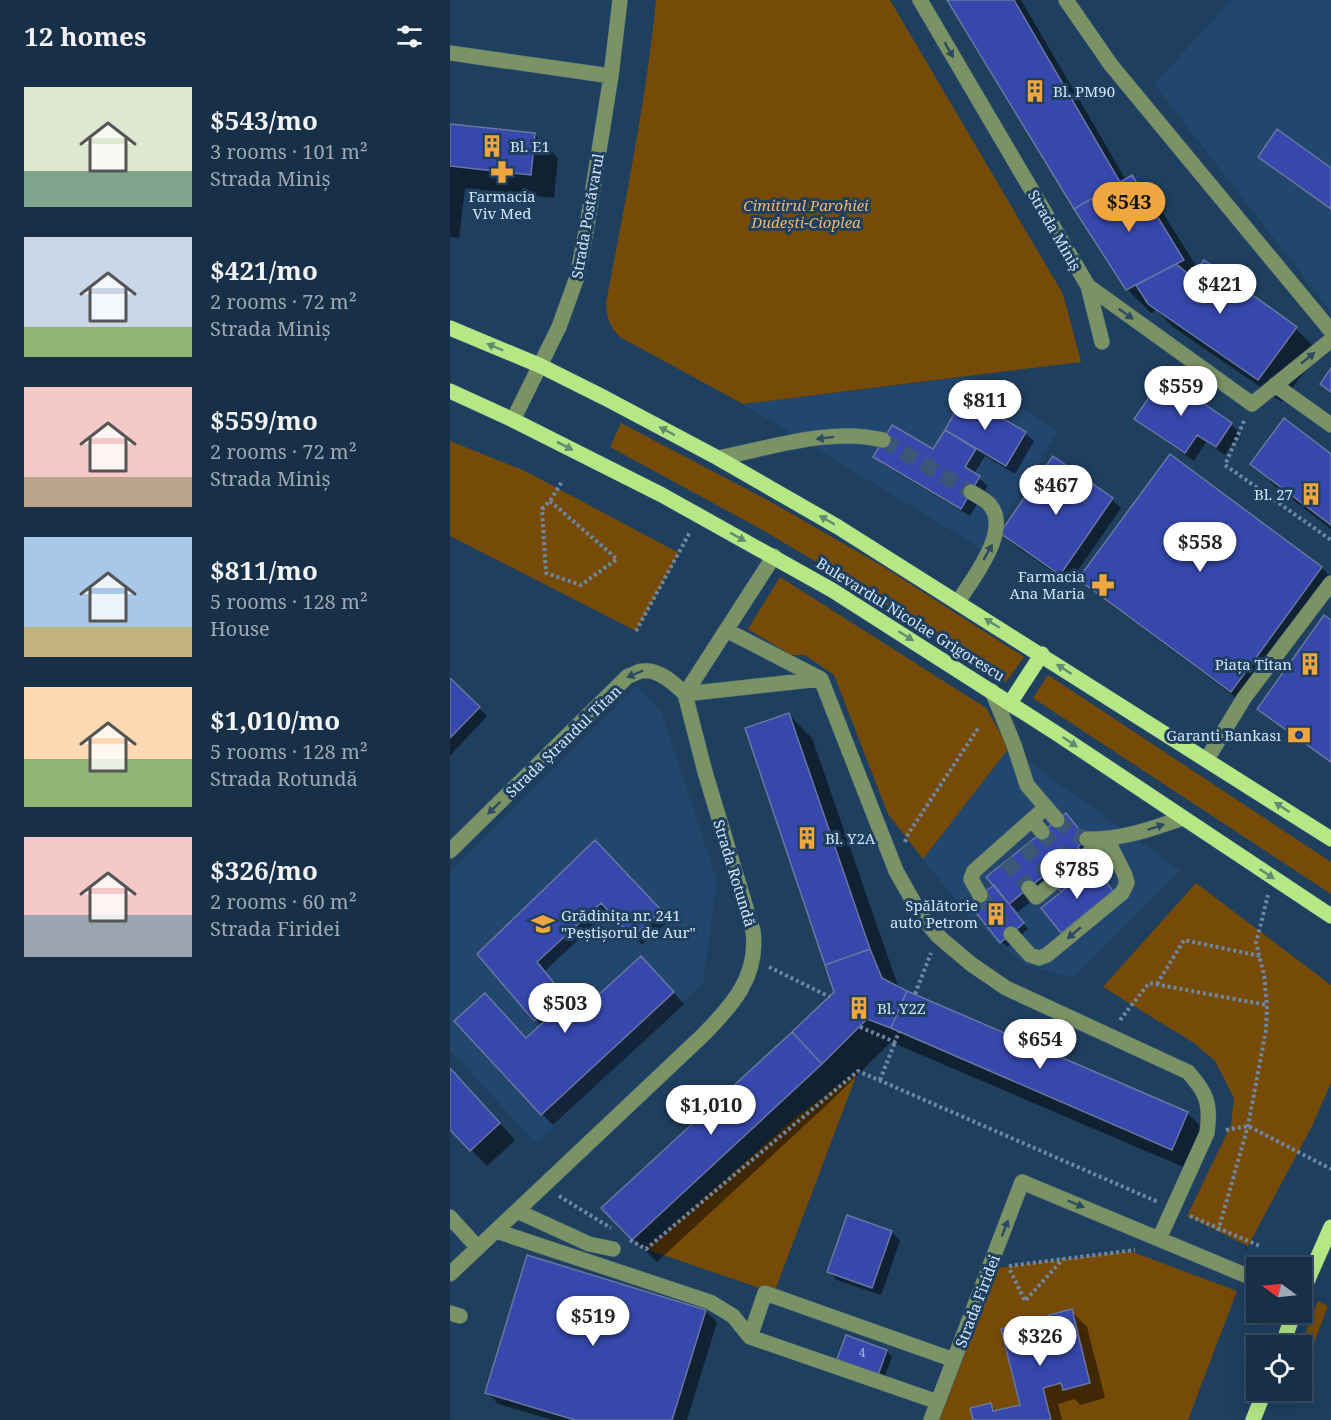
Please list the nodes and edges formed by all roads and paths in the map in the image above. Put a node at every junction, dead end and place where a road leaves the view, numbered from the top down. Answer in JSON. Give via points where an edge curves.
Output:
{"nodes":[{"id":1,"x":620,"y":0,"type":"edge"},
{"id":2,"x":920,"y":0,"type":"edge"},
{"id":3,"x":1066,"y":0,"type":"edge"},
{"id":4,"x":450,"y":53,"type":"edge"},
{"id":5,"x":611,"y":76,"type":"junction"},
{"id":6,"x":1088,"y":286,"type":"junction"},
{"id":7,"x":450,"y":328,"type":"edge"},
{"id":8,"x":1331,"y":331,"type":"edge"},
{"id":9,"x":1331,"y":340,"type":"edge"},
{"id":10,"x":1102,"y":342,"type":"dead end"},
{"id":11,"x":541,"y":366,"type":"junction"},
{"id":12,"x":1275,"y":385,"type":"junction"},
{"id":13,"x":450,"y":391,"type":"edge"},
{"id":14,"x":1252,"y":404,"type":"junction"},
{"id":15,"x":513,"y":420,"type":"junction"},
{"id":16,"x":1331,"y":425,"type":"edge"},
{"id":17,"x":883,"y":440,"type":"tunnel mouth"},
{"id":18,"x":718,"y":458,"type":"junction"},
{"id":19,"x":563,"y":480,"type":"dead end"},
{"id":20,"x":971,"y":492,"type":"tunnel mouth"},
{"id":21,"x":550,"y":501,"type":"junction"},
{"id":22,"x":699,"y":516,"type":"junction"},
{"id":23,"x":1331,"y":540,"type":"edge"},
{"id":24,"x":774,"y":556,"type":"junction"},
{"id":25,"x":1331,"y":583,"type":"edge"},
{"id":26,"x":958,"y":602,"type":"junction"},
{"id":27,"x":726,"y":630,"type":"junction"},
{"id":28,"x":636,"y":631,"type":"dead end"},
{"id":29,"x":1042,"y":654,"type":"junction"},
{"id":30,"x":821,"y":679,"type":"junction"},
{"id":31,"x":992,"y":691,"type":"junction"},
{"id":32,"x":686,"y":694,"type":"junction"},
{"id":33,"x":1010,"y":703,"type":"junction"},
{"id":34,"x":979,"y":727,"type":"dead end"},
{"id":35,"x":1207,"y":759,"type":"junction"},
{"id":36,"x":1045,"y":808,"type":"junction"},
{"id":37,"x":1183,"y":818,"type":"junction"},
{"id":38,"x":1057,"y":820,"type":"tunnel mouth"},
{"id":39,"x":1088,"y":839,"type":"tunnel mouth"},
{"id":40,"x":1107,"y":839,"type":"junction"},
{"id":41,"x":1331,"y":839,"type":"edge"},
{"id":42,"x":450,"y":851,"type":"edge"},
{"id":43,"x":1085,"y":856,"type":"tunnel mouth"},
{"id":44,"x":896,"y":871,"type":"junction"},
{"id":45,"x":1273,"y":878,"type":"junction"},
{"id":46,"x":1053,"y":883,"type":"dead end"},
{"id":47,"x":1029,"y":888,"type":"dead end"},
{"id":48,"x":980,"y":895,"type":"tunnel mouth"},
{"id":49,"x":1331,"y":916,"type":"edge"},
{"id":50,"x":1011,"y":934,"type":"tunnel mouth"},
{"id":51,"x":938,"y":936,"type":"junction"},
{"id":52,"x":1260,"y":956,"type":"junction"},
{"id":53,"x":754,"y":960,"type":"junction"},
{"id":54,"x":1157,"y":984,"type":"junction"},
{"id":55,"x":915,"y":994,"type":"dead end"},
{"id":56,"x":830,"y":997,"type":"dead end"},
{"id":57,"x":1267,"y":1005,"type":"junction"},
{"id":58,"x":860,"y":1027,"type":"dead end"},
{"id":59,"x":899,"y":1032,"type":"dead end"},
{"id":60,"x":1109,"y":1035,"type":"junction"},
{"id":61,"x":895,"y":1042,"type":"junction"},
{"id":62,"x":880,"y":1080,"type":"junction"},
{"id":63,"x":1248,"y":1126,"type":"junction"},
{"id":64,"x":1208,"y":1133,"type":"junction"},
{"id":65,"x":1331,"y":1169,"type":"edge"},
{"id":66,"x":543,"y":1187,"type":"junction"},
{"id":67,"x":1174,"y":1209,"type":"junction"},
{"id":68,"x":517,"y":1211,"type":"junction"},
{"id":69,"x":450,"y":1217,"type":"edge"},
{"id":70,"x":1331,"y":1227,"type":"edge"},
{"id":71,"x":1218,"y":1230,"type":"junction"},
{"id":72,"x":496,"y":1231,"type":"junction"},
{"id":73,"x":618,"y":1232,"type":"dead end"},
{"id":74,"x":627,"y":1238,"type":"dead end"},
{"id":75,"x":1159,"y":1239,"type":"junction"},
{"id":76,"x":1260,"y":1246,"type":"dead end"},
{"id":77,"x":477,"y":1248,"type":"junction"},
{"id":78,"x":613,"y":1249,"type":"dead end"},
{"id":79,"x":1141,"y":1249,"type":"dead end"},
{"id":80,"x":1063,"y":1258,"type":"junction"},
{"id":81,"x":1008,"y":1266,"type":"junction"},
{"id":82,"x":989,"y":1269,"type":"junction"},
{"id":83,"x":1312,"y":1270,"type":"edge"},
{"id":84,"x":450,"y":1274,"type":"edge"},
{"id":85,"x":1246,"y":1275,"type":"edge"},
{"id":86,"x":750,"y":1337,"type":"junction"},
{"id":87,"x":954,"y":1360,"type":"junction"},
{"id":88,"x":1261,"y":1401,"type":"edge"},
{"id":89,"x":938,"y":1402,"type":"junction"},
{"id":90,"x":931,"y":1420,"type":"edge"},
{"id":91,"x":1253,"y":1420,"type":"edge"}],
"edges":[{"from":1,"to":5,"type":"street","name":"Strada Postăvarul"},
{"from":2,"to":6,"type":"street","name":"Strada Miniș","one_way":true},
{"from":3,"to":8,"type":"street","via":[[1111,65]]},
{"from":4,"to":5,"type":"street"},
{"from":5,"to":11,"type":"street","name":"Strada Postăvarul","via":[[577,278]]},
{"from":6,"to":10,"type":"street"},
{"from":6,"to":14,"type":"street","name":"Strada Miniș","one_way":true},
{"from":11,"to":7,"type":"main road","one_way":true},
{"from":12,"to":9,"type":"street","one_way":true},
{"from":11,"to":15,"type":"street","name":"Strada Postăvarul"},
{"from":18,"to":11,"type":"main road","one_way":true},
{"from":12,"to":14,"type":"street"},
{"from":12,"to":16,"type":"street"},
{"from":13,"to":15,"type":"main road","name":"Bulevardul Nicolae Grigorescu"},
{"from":14,"to":23,"type":"path","via":[[1225,465]]},
{"from":15,"to":22,"type":"main road","name":"Bulevardul Nicolae Grigorescu","one_way":true},
{"from":17,"to":18,"type":"street","one_way":true,"via":[[826,436]]},
{"from":26,"to":18,"type":"main road","one_way":true},
{"from":19,"to":21,"type":"path"},
{"from":26,"to":20,"type":"street","one_way":true,"via":[[993,545],[996,527],[995,514],[988,503]]},
{"from":21,"to":21,"type":"path","via":[[542,509],[546,573],[581,585],[617,559]]},
{"from":22,"to":24,"type":"main road","name":"Bulevardul Nicolae Grigorescu","one_way":true},
{"from":22,"to":28,"type":"path"},
{"from":24,"to":27,"type":"street"},
{"from":24,"to":31,"type":"main road","name":"Bulevardul Nicolae Grigorescu","one_way":true},
{"from":25,"to":35,"type":"street","via":[[1244,698]]},
{"from":29,"to":26,"type":"main road","one_way":true},
{"from":27,"to":30,"type":"street"},
{"from":27,"to":32,"type":"street"},
{"from":29,"to":33,"type":"main road"},
{"from":35,"to":29,"type":"main road","one_way":true},
{"from":30,"to":32,"type":"street"},
{"from":30,"to":44,"type":"street"},
{"from":31,"to":33,"type":"main road","name":"Bulevardul Nicolae Grigorescu"},
{"from":31,"to":36,"type":"street","via":[[1027,785]]},
{"from":32,"to":42,"type":"street","name":"Strada Ștrandul Titan","one_way":true,"via":[[656,673],[644,670],[628,676]]},
{"from":32,"to":53,"type":"street","name":"Strada Rotundă","via":[[753,931]]},
{"from":33,"to":37,"type":"main road","name":"Bulevardul Nicolae Grigorescu","one_way":true},
{"from":34,"to":44,"type":"path","via":[[908,834]]},
{"from":41,"to":35,"type":"main road","one_way":true},
{"from":36,"to":38,"type":"street"},
{"from":36,"to":48,"type":"street","via":[[1037,826],[1002,856],[974,871],[971,879]]},
{"from":40,"to":37,"type":"street","one_way":true},
{"from":37,"to":45,"type":"main road","name":"Bulevardul Nicolae Grigorescu","one_way":true},
{"from":39,"to":40,"type":"street"},
{"from":40,"to":43,"type":"street"},
{"from":40,"to":50,"type":"street","one_way":true,"via":[[1125,874],[1127,884],[1122,893],[1039,958],[1030,955]]},
{"from":44,"to":51,"type":"street","via":[[922,917]]},
{"from":45,"to":49,"type":"main road","name":"Bulevardul Nicolae Grigorescu"},
{"from":45,"to":52,"type":"path","via":[[1256,943]]},
{"from":46,"to":47,"type":"street","via":[[1036,897]]},
{"from":51,"to":55,"type":"path"},
{"from":51,"to":60,"type":"street","via":[[1006,988]]},
{"from":52,"to":54,"type":"path","via":[[1184,940]]},
{"from":52,"to":57,"type":"path"},
{"from":53,"to":56,"type":"path"},
{"from":53,"to":66,"type":"street","name":"Strada Rotundă","via":[[743,986],[722,1016]]},
{"from":54,"to":57,"type":"path"},
{"from":54,"to":60,"type":"path","via":[[1149,983]]},
{"from":57,"to":63,"type":"path"},
{"from":58,"to":61,"type":"path"},
{"from":59,"to":61,"type":"path"},
{"from":60,"to":64,"type":"street","via":[[1188,1072],[1207,1099]]},
{"from":61,"to":62,"type":"path"},
{"from":62,"to":67,"type":"path"},
{"from":62,"to":74,"type":"path","via":[[858,1071],[646,1249]]},
{"from":63,"to":64,"type":"path"},
{"from":63,"to":65,"type":"path"},
{"from":63,"to":71,"type":"path"},
{"from":64,"to":67,"type":"street"},
{"from":66,"to":68,"type":"street","name":"Strada Rotundă"},
{"from":66,"to":73,"type":"path"},
{"from":67,"to":71,"type":"path"},
{"from":67,"to":75,"type":"street"},
{"from":68,"to":72,"type":"street","name":"Strada Rotundă"},
{"from":68,"to":78,"type":"street","via":[[589,1244]]},
{"from":69,"to":77,"type":"street"},
{"from":70,"to":83,"type":"main road"},
{"from":71,"to":76,"type":"path"},
{"from":72,"to":77,"type":"street","name":"Strada Rotundă"},
{"from":72,"to":86,"type":"street","via":[[710,1302],[733,1316]]},
{"from":82,"to":75,"type":"street","name":"Strada Firidei","one_way":true,"via":[[1022,1182]]},
{"from":75,"to":85,"type":"street"},
{"from":77,"to":84,"type":"street","name":"Strada Rotundă"},
{"from":79,"to":80,"type":"path"},
{"from":80,"to":81,"type":"path"},
{"from":80,"to":81,"type":"path","via":[[1025,1301]]},
{"from":81,"to":82,"type":"path"},
{"from":82,"to":87,"type":"street","name":"Strada Firidei"},
{"from":86,"to":87,"type":"street","via":[[765,1293]]},
{"from":86,"to":89,"type":"street"},
{"from":87,"to":89,"type":"street","name":"Strada Firidei"},
{"from":88,"to":91,"type":"main road"},
{"from":89,"to":90,"type":"street","name":"Strada Firidei"}]}
